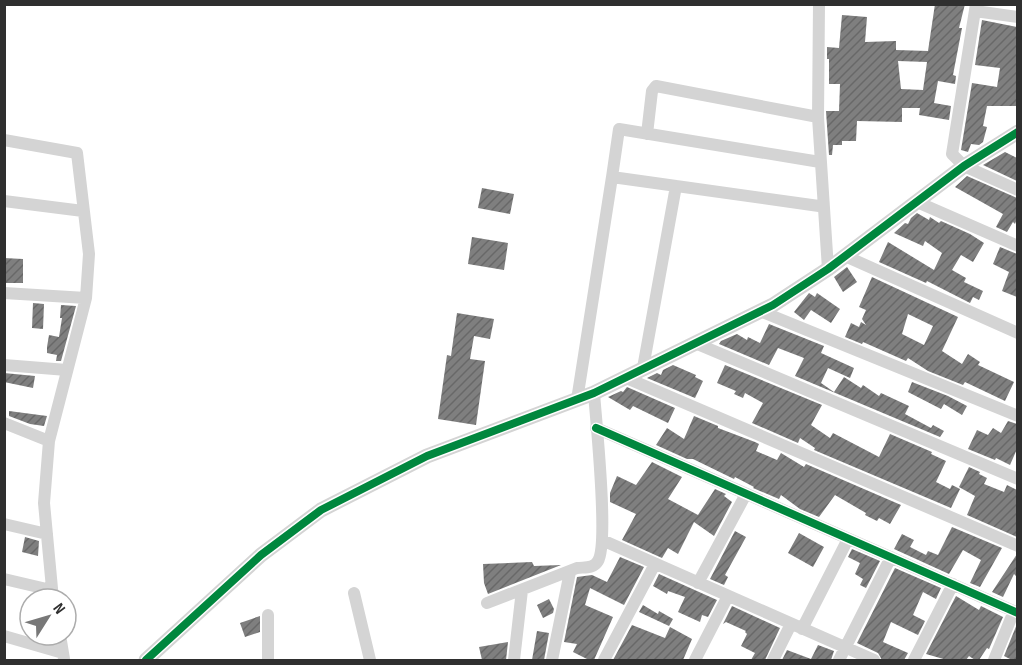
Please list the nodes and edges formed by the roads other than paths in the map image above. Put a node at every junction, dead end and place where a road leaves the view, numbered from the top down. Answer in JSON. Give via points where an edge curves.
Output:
{"nodes":[{"id":1,"x":819,"y":4,"type":"edge"},
{"id":2,"x":975,"y":8,"type":"edge"},
{"id":3,"x":1017,"y":16,"type":"edge"},
{"id":4,"x":818,"y":117,"type":"junction"},
{"id":5,"x":1017,"y":132,"type":"edge"},
{"id":6,"x":647,"y":134,"type":"junction"},
{"id":7,"x":4,"y":140,"type":"edge"},
{"id":8,"x":820,"y":162,"type":"junction"},
{"id":9,"x":964,"y":166,"type":"junction"},
{"id":10,"x":612,"y":177,"type":"junction"},
{"id":11,"x":676,"y":186,"type":"junction"},
{"id":12,"x":1017,"y":190,"type":"edge"},
{"id":13,"x":4,"y":201,"type":"edge"},
{"id":14,"x":917,"y":202,"type":"junction"},
{"id":15,"x":819,"y":206,"type":"dead end"},
{"id":16,"x":83,"y":211,"type":"junction"},
{"id":17,"x":1017,"y":246,"type":"edge"},
{"id":18,"x":845,"y":256,"type":"junction"},
{"id":19,"x":828,"y":268,"type":"junction"},
{"id":20,"x":4,"y":293,"type":"edge"},
{"id":21,"x":86,"y":298,"type":"junction"},
{"id":22,"x":760,"y":311,"type":"junction"},
{"id":23,"x":1017,"y":333,"type":"edge"},
{"id":24,"x":695,"y":344,"type":"junction"},
{"id":25,"x":4,"y":364,"type":"edge"},
{"id":26,"x":643,"y":368,"type":"junction"},
{"id":27,"x":67,"y":370,"type":"junction"},
{"id":28,"x":624,"y":377,"type":"junction"},
{"id":29,"x":594,"y":393,"type":"junction"},
{"id":30,"x":577,"y":400,"type":"junction"},
{"id":31,"x":1017,"y":416,"type":"edge"},
{"id":32,"x":4,"y":423,"type":"edge"},
{"id":33,"x":596,"y":428,"type":"junction"},
{"id":34,"x":49,"y":441,"type":"junction"},
{"id":35,"x":1017,"y":479,"type":"edge"},
{"id":36,"x":746,"y":494,"type":"junction"},
{"id":37,"x":4,"y":524,"type":"edge"},
{"id":38,"x":47,"y":534,"type":"junction"},
{"id":39,"x":848,"y":538,"type":"junction"},
{"id":40,"x":602,"y":540,"type":"junction"},
{"id":41,"x":1017,"y":546,"type":"edge"},
{"id":42,"x":891,"y":557,"type":"junction"},
{"id":43,"x":655,"y":564,"type":"junction"},
{"id":44,"x":570,"y":572,"type":"junction"},
{"id":45,"x":4,"y":579,"type":"edge"},
{"id":46,"x":698,"y":583,"type":"junction"},
{"id":47,"x":953,"y":584,"type":"junction"},
{"id":48,"x":28,"y":587,"type":"edge"},
{"id":49,"x":51,"y":587,"type":"edge"},
{"id":50,"x":522,"y":590,"type":"junction"},
{"id":51,"x":354,"y":592,"type":"dead end"},
{"id":52,"x":728,"y":596,"type":"junction"},
{"id":53,"x":488,"y":603,"type":"dead end"},
{"id":54,"x":1016,"y":612,"type":"edge"},
{"id":55,"x":268,"y":615,"type":"dead end"},
{"id":56,"x":797,"y":627,"type":"junction"},
{"id":57,"x":4,"y":636,"type":"edge"},
{"id":58,"x":846,"y":648,"type":"junction"},
{"id":59,"x":64,"y":657,"type":"edge"},
{"id":60,"x":146,"y":660,"type":"edge"},
{"id":61,"x":268,"y":660,"type":"edge"},
{"id":62,"x":370,"y":660,"type":"edge"},
{"id":63,"x":514,"y":660,"type":"edge"},
{"id":64,"x":552,"y":660,"type":"edge"},
{"id":65,"x":604,"y":660,"type":"edge"},
{"id":66,"x":694,"y":660,"type":"edge"},
{"id":67,"x":773,"y":660,"type":"edge"},
{"id":68,"x":840,"y":660,"type":"edge"},
{"id":69,"x":874,"y":660,"type":"edge"},
{"id":70,"x":914,"y":660,"type":"edge"},
{"id":71,"x":994,"y":660,"type":"edge"}],
"edges":[{"from":1,"to":4,"type":"street"},
{"from":2,"to":3,"type":"street"},
{"from":2,"to":9,"type":"street","via":[[952,154]]},
{"from":4,"to":6,"type":"street","via":[[656,86],[652,91]]},
{"from":4,"to":8,"type":"street"},
{"from":5,"to":9,"type":"street"},
{"from":6,"to":8,"type":"street"},
{"from":6,"to":10,"type":"street","via":[[619,129]]},
{"from":7,"to":16,"type":"street","via":[[77,153]]},
{"from":8,"to":19,"type":"street"},
{"from":9,"to":12,"type":"street"},
{"from":9,"to":14,"type":"street"},
{"from":10,"to":11,"type":"street"},
{"from":10,"to":30,"type":"street"},
{"from":11,"to":15,"type":"street"},
{"from":11,"to":26,"type":"street"},
{"from":13,"to":16,"type":"street"},
{"from":14,"to":17,"type":"street"},
{"from":14,"to":18,"type":"street"},
{"from":16,"to":21,"type":"street","via":[[89,254]]},
{"from":18,"to":19,"type":"street"},
{"from":18,"to":23,"type":"street"},
{"from":19,"to":22,"type":"street"},
{"from":20,"to":21,"type":"street"},
{"from":21,"to":27,"type":"street"},
{"from":22,"to":24,"type":"street"},
{"from":22,"to":31,"type":"street"},
{"from":24,"to":26,"type":"street"},
{"from":24,"to":35,"type":"street"},
{"from":25,"to":27,"type":"street"},
{"from":26,"to":28,"type":"street"},
{"from":27,"to":34,"type":"street"},
{"from":28,"to":29,"type":"street"},
{"from":28,"to":41,"type":"street"},
{"from":29,"to":30,"type":"street"},
{"from":29,"to":33,"type":"street"},
{"from":30,"to":60,"type":"street","via":[[427,456],[321,510],[261,555]]},
{"from":32,"to":34,"type":"street"},
{"from":33,"to":36,"type":"street"},
{"from":33,"to":40,"type":"street"},
{"from":34,"to":38,"type":"street"},
{"from":36,"to":39,"type":"street"},
{"from":36,"to":46,"type":"street"},
{"from":37,"to":38,"type":"street"},
{"from":38,"to":49,"type":"street"},
{"from":39,"to":42,"type":"street"},
{"from":39,"to":56,"type":"street"},
{"from":40,"to":43,"type":"street"},
{"from":40,"to":44,"type":"street","via":[[597,563]]},
{"from":42,"to":47,"type":"street"},
{"from":42,"to":58,"type":"street"},
{"from":43,"to":46,"type":"street"},
{"from":43,"to":65,"type":"street"},
{"from":44,"to":50,"type":"street"},
{"from":44,"to":64,"type":"street"},
{"from":45,"to":48,"type":"street"},
{"from":46,"to":52,"type":"street"},
{"from":47,"to":54,"type":"street"},
{"from":47,"to":70,"type":"street"},
{"from":50,"to":53,"type":"street"},
{"from":50,"to":63,"type":"street"},
{"from":51,"to":62,"type":"street"},
{"from":52,"to":56,"type":"street"},
{"from":52,"to":66,"type":"street"},
{"from":54,"to":71,"type":"street"},
{"from":55,"to":61,"type":"street"},
{"from":56,"to":58,"type":"street"},
{"from":56,"to":67,"type":"street"},
{"from":57,"to":59,"type":"street"},
{"from":58,"to":68,"type":"street"},
{"from":58,"to":69,"type":"street"}]}
